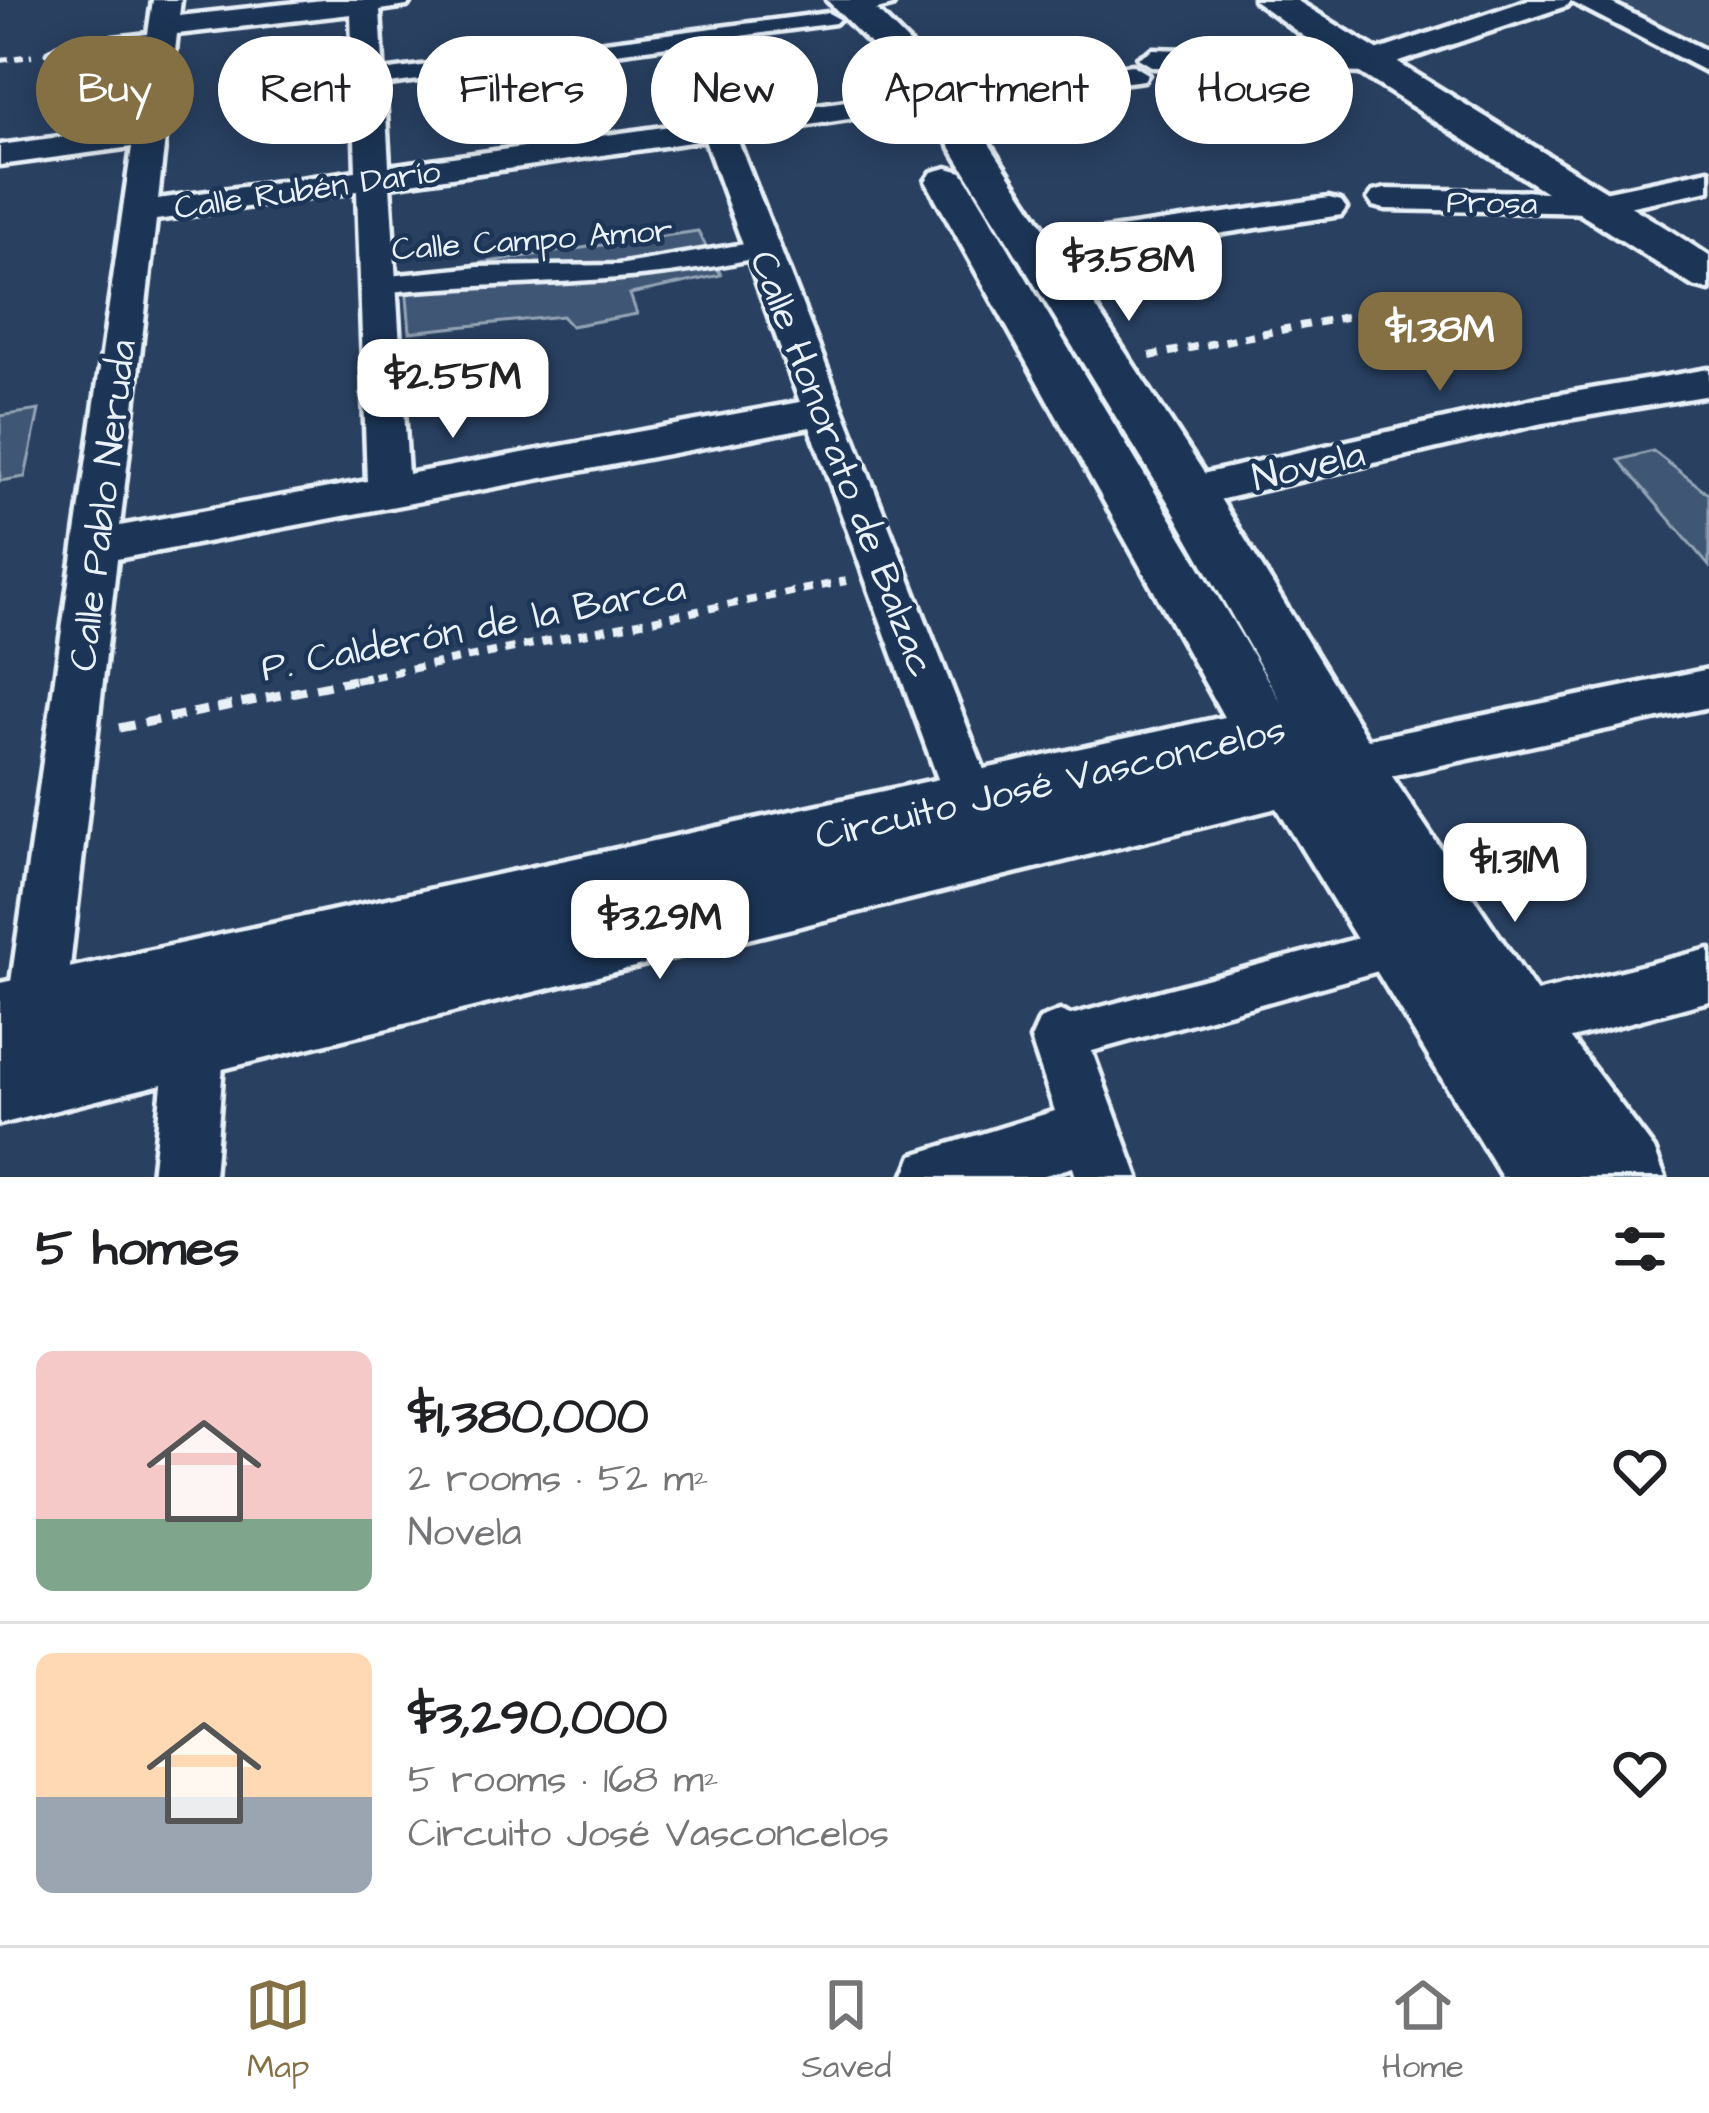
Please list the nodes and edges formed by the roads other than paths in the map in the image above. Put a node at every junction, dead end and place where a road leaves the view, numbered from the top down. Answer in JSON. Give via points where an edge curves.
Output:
{"nodes":[{"id":1,"x":1271,"y":0,"type":"edge"},
{"id":2,"x":1556,"y":0,"type":"edge"},
{"id":3,"x":1583,"y":0,"type":"edge"},
{"id":4,"x":381,"y":2,"type":"edge"},
{"id":5,"x":843,"y":5,"type":"edge"},
{"id":6,"x":164,"y":23,"type":"edge"},
{"id":7,"x":120,"y":36,"type":"edge"},
{"id":8,"x":375,"y":36,"type":"edge"},
{"id":9,"x":868,"y":36,"type":"edge"},
{"id":10,"x":1366,"y":64,"type":"junction"},
{"id":11,"x":1709,"y":64,"type":"edge"},
{"id":12,"x":1131,"y":68,"type":"edge"},
{"id":13,"x":393,"y":76,"type":"edge"},
{"id":14,"x":651,"y":138,"type":"edge"},
{"id":15,"x":82,"y":144,"type":"edge"},
{"id":16,"x":148,"y":144,"type":"edge"},
{"id":17,"x":370,"y":144,"type":"edge"},
{"id":18,"x":723,"y":144,"type":"edge"},
{"id":19,"x":947,"y":144,"type":"edge"},
{"id":20,"x":954,"y":144,"type":"edge"},
{"id":21,"x":0,"y":155,"type":"edge"},
{"id":22,"x":372,"y":178,"type":"junction"},
{"id":23,"x":1709,"y":180,"type":"edge"},
{"id":24,"x":1384,"y":199,"type":"dead end"},
{"id":25,"x":1600,"y":202,"type":"junction"},
{"id":26,"x":1329,"y":208,"type":"dead end"},
{"id":27,"x":139,"y":212,"type":"junction"},
{"id":28,"x":763,"y":249,"type":"junction"},
{"id":29,"x":1035,"y":251,"type":"junction"},
{"id":30,"x":1709,"y":276,"type":"edge"},
{"id":31,"x":378,"y":285,"type":"junction"},
{"id":32,"x":1709,"y":382,"type":"edge"},
{"id":33,"x":825,"y":412,"type":"junction"},
{"id":34,"x":388,"y":492,"type":"junction"},
{"id":35,"x":1189,"y":492,"type":"junction"},
{"id":36,"x":95,"y":547,"type":"junction"},
{"id":37,"x":1709,"y":688,"type":"edge"},
{"id":38,"x":1309,"y":748,"type":"junction"},
{"id":39,"x":970,"y":798,"type":"junction"},
{"id":40,"x":1396,"y":947,"type":"junction"},
{"id":41,"x":1709,"y":975,"type":"edge"},
{"id":42,"x":18,"y":1014,"type":"edge"},
{"id":43,"x":1516,"y":1025,"type":"junction"},
{"id":44,"x":1060,"y":1039,"type":"joint"},
{"id":45,"x":196,"y":1040,"type":"junction"},
{"id":46,"x":0,"y":1087,"type":"edge"},
{"id":47,"x":1099,"y":1154,"type":"edge"},
{"id":48,"x":183,"y":1177,"type":"edge"},
{"id":49,"x":935,"y":1177,"type":"edge"},
{"id":50,"x":1546,"y":1177,"type":"edge"},
{"id":51,"x":1626,"y":1177,"type":"edge"}],
"edges":[{"from":1,"to":10,"type":"street"},
{"from":2,"to":10,"type":"street"},
{"from":3,"to":11,"type":"street"},
{"from":4,"to":6,"type":"street"},
{"from":4,"to":8,"type":"street"},
{"from":5,"to":9,"type":"street"},
{"from":5,"to":13,"type":"street"},
{"from":6,"to":7,"type":"street"},
{"from":10,"to":12,"type":"street","name":"Calle Rubén Darío"},
{"from":10,"to":25,"type":"street"},
{"from":14,"to":22,"type":"street","name":"Calle Rubén Darío"},
{"from":15,"to":21,"type":"street"},
{"from":16,"to":27,"type":"street","name":"Calle Pablo Neruda"},
{"from":17,"to":22,"type":"street"},
{"from":18,"to":28,"type":"street","name":"Calle Honorato de Balzac"},
{"from":19,"to":38,"type":"street"},
{"from":20,"to":29,"type":"street"},
{"from":22,"to":27,"type":"street","name":"Calle Rubén Darío"},
{"from":22,"to":31,"type":"street"},
{"from":23,"to":25,"type":"street","name":"Prosa"},
{"from":24,"to":25,"type":"street","name":"Prosa"},
{"from":25,"to":30,"type":"street"},
{"from":26,"to":29,"type":"street"},
{"from":27,"to":36,"type":"street","name":"Calle Pablo Neruda"},
{"from":28,"to":31,"type":"street","name":"Calle Campo Amor","via":[[618,273]]},
{"from":28,"to":33,"type":"street","name":"Calle Honorato de Balzac"},
{"from":29,"to":35,"type":"street"},
{"from":31,"to":34,"type":"street"},
{"from":32,"to":35,"type":"street","name":"Novela","via":[[1538,411]]},
{"from":33,"to":34,"type":"street"},
{"from":33,"to":39,"type":"street","name":"Calle Honorato de Balzac"},
{"from":34,"to":36,"type":"street"},
{"from":35,"to":38,"type":"street"},
{"from":36,"to":42,"type":"street","name":"Calle Pablo Neruda","via":[[70,737]]},
{"from":37,"to":38,"type":"street"},
{"from":38,"to":39,"type":"street","name":"Circuito José Vasconcelos"},
{"from":38,"to":40,"type":"street"},
{"from":38,"to":43,"type":"street"},
{"from":38,"to":45,"type":"street","name":"Circuito José Vasconcelos"},
{"from":39,"to":42,"type":"street","name":"Circuito José Vasconcelos"},
{"from":40,"to":44,"type":"street"},
{"from":40,"to":50,"type":"street"},
{"from":41,"to":43,"type":"street"},
{"from":43,"to":51,"type":"street"},
{"from":44,"to":47,"type":"street"},
{"from":45,"to":46,"type":"street","name":"Circuito José Vasconcelos"},
{"from":45,"to":48,"type":"street"},
{"from":47,"to":49,"type":"street"}]}
